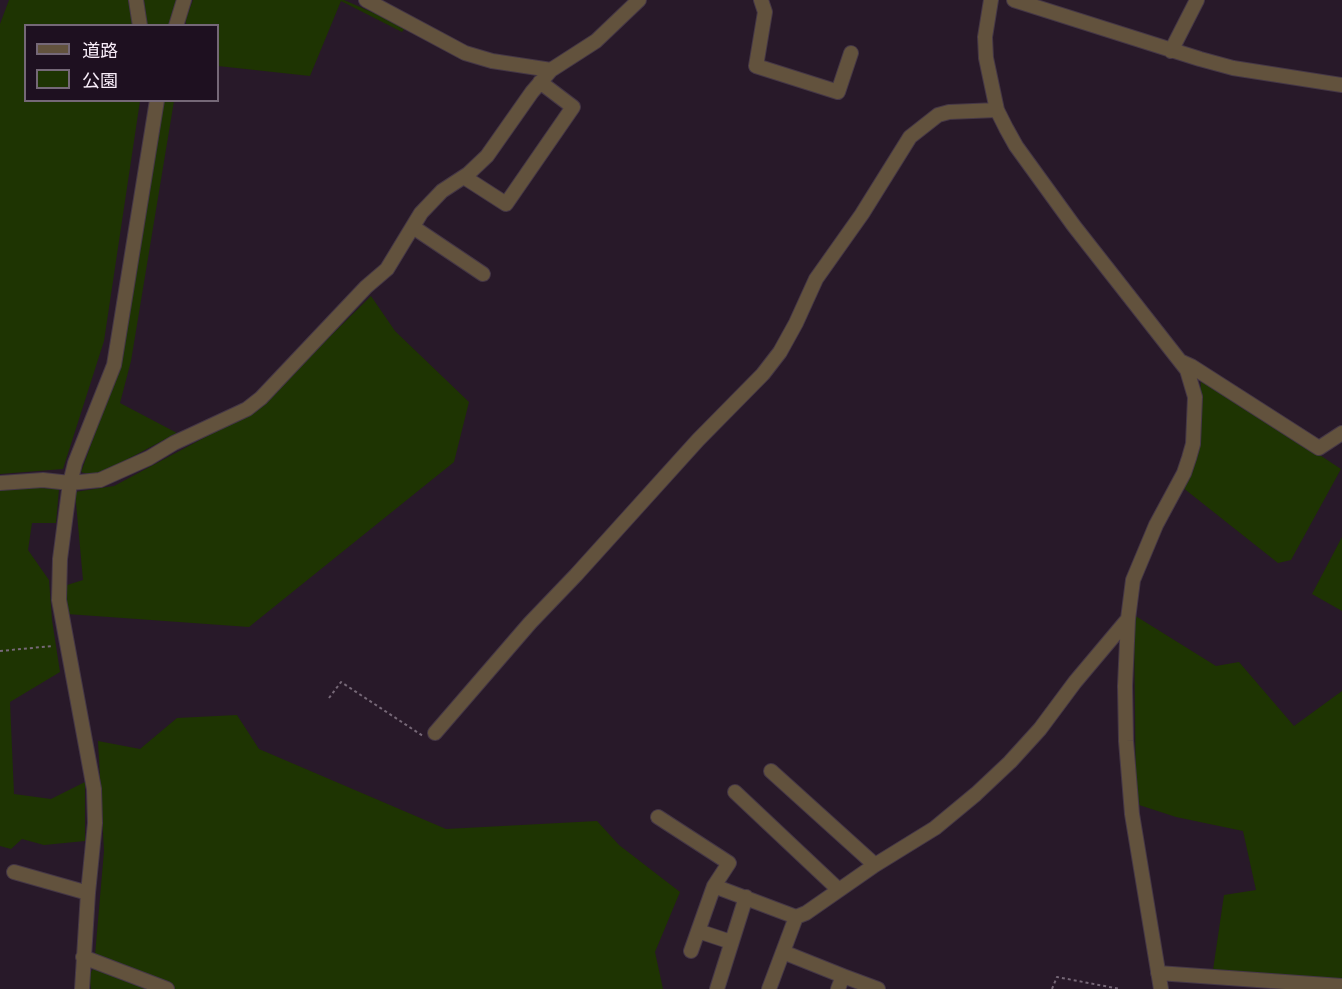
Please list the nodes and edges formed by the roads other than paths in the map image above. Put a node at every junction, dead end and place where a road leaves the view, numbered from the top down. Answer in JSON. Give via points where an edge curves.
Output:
{"nodes":[{"id":1,"x":136,"y":0,"type":"edge"},
{"id":2,"x":184,"y":0,"type":"edge"},
{"id":3,"x":366,"y":0,"type":"edge"},
{"id":4,"x":639,"y":0,"type":"edge"},
{"id":5,"x":761,"y":0,"type":"edge"},
{"id":6,"x":991,"y":0,"type":"edge"},
{"id":7,"x":1014,"y":0,"type":"edge"},
{"id":8,"x":1197,"y":0,"type":"edge"},
{"id":9,"x":140,"y":24,"type":"edge"},
{"id":10,"x":177,"y":24,"type":"edge"},
{"id":11,"x":1171,"y":51,"type":"junction"},
{"id":12,"x":851,"y":53,"type":"dead end"},
{"id":13,"x":551,"y":70,"type":"junction"},
{"id":14,"x":540,"y":82,"type":"junction"},
{"id":15,"x":1342,"y":85,"type":"edge"},
{"id":16,"x":157,"y":102,"type":"edge"},
{"id":17,"x":997,"y":110,"type":"junction"},
{"id":18,"x":464,"y":177,"type":"junction"},
{"id":19,"x":413,"y":227,"type":"junction"},
{"id":20,"x":483,"y":274,"type":"dead end"},
{"id":21,"x":1178,"y":360,"type":"junction"},
{"id":22,"x":1342,"y":433,"type":"edge"},
{"id":23,"x":0,"y":483,"type":"edge"},
{"id":24,"x":70,"y":483,"type":"junction"},
{"id":25,"x":1128,"y":620,"type":"junction"},
{"id":26,"x":435,"y":733,"type":"road end"},
{"id":27,"x":771,"y":771,"type":"dead end"},
{"id":28,"x":735,"y":792,"type":"dead end"},
{"id":29,"x":658,"y":817,"type":"dead end"},
{"id":30,"x":875,"y":865,"type":"junction"},
{"id":31,"x":14,"y":872,"type":"dead end"},
{"id":32,"x":714,"y":886,"type":"junction"},
{"id":33,"x":839,"y":890,"type":"junction"},
{"id":34,"x":87,"y":893,"type":"junction"},
{"id":35,"x":746,"y":897,"type":"junction"},
{"id":36,"x":796,"y":917,"type":"junction"},
{"id":37,"x":698,"y":931,"type":"junction"},
{"id":38,"x":731,"y":942,"type":"junction"},
{"id":39,"x":691,"y":951,"type":"dead end"},
{"id":40,"x":783,"y":952,"type":"junction"},
{"id":41,"x":83,"y":957,"type":"junction"},
{"id":42,"x":1158,"y":973,"type":"junction"},
{"id":43,"x":840,"y":982,"type":"edge"},
{"id":44,"x":1342,"y":986,"type":"edge"},
{"id":45,"x":82,"y":989,"type":"edge"},
{"id":46,"x":167,"y":989,"type":"edge"},
{"id":47,"x":717,"y":989,"type":"edge"},
{"id":48,"x":769,"y":989,"type":"edge"},
{"id":49,"x":878,"y":989,"type":"edge"},
{"id":50,"x":1161,"y":989,"type":"edge"}],
"edges":[{"from":1,"to":9,"type":"street"},
{"from":2,"to":10,"type":"street"},
{"from":3,"to":13,"type":"street","via":[[465,53]]},
{"from":4,"to":13,"type":"street","via":[[596,41]]},
{"from":5,"to":12,"type":"street","via":[[765,12],[756,66],[838,92]]},
{"from":6,"to":17,"type":"street","via":[[986,58]]},
{"from":7,"to":11,"type":"street"},
{"from":8,"to":11,"type":"street"},
{"from":11,"to":15,"type":"street","via":[[1233,68]]},
{"from":13,"to":14,"type":"street"},
{"from":14,"to":18,"type":"street","via":[[487,156]]},
{"from":14,"to":18,"type":"street","via":[[573,107],[506,204]]},
{"from":16,"to":24,"type":"street","via":[[114,365]]},
{"from":17,"to":21,"type":"street","via":[[1017,146],[1074,226]]},
{"from":17,"to":26,"type":"street","via":[[938,115],[910,137],[816,279],[780,352],[763,374],[530,623]]},
{"from":18,"to":19,"type":"street","via":[[442,191]]},
{"from":19,"to":20,"type":"street"},
{"from":19,"to":24,"type":"street","via":[[387,269],[261,398],[114,475]]},
{"from":21,"to":22,"type":"street","via":[[1319,448]]},
{"from":21,"to":25,"type":"street","via":[[1187,370],[1195,397],[1193,444],[1184,473],[1133,580]]},
{"from":23,"to":24,"type":"street"},
{"from":24,"to":34,"type":"street","via":[[59,600],[94,789],[93,853]]},
{"from":25,"to":30,"type":"street","via":[[1010,762],[935,828]]},
{"from":25,"to":42,"type":"street","via":[[1127,762]]},
{"from":27,"to":30,"type":"street"},
{"from":28,"to":33,"type":"street"},
{"from":29,"to":32,"type":"street","via":[[729,863]]},
{"from":30,"to":33,"type":"street"},
{"from":31,"to":34,"type":"street"},
{"from":32,"to":35,"type":"street"},
{"from":32,"to":37,"type":"street"},
{"from":33,"to":36,"type":"street"},
{"from":34,"to":41,"type":"street"},
{"from":35,"to":36,"type":"street"},
{"from":35,"to":38,"type":"street"},
{"from":36,"to":40,"type":"street"},
{"from":37,"to":38,"type":"street"},
{"from":37,"to":39,"type":"street"},
{"from":38,"to":47,"type":"street"},
{"from":40,"to":43,"type":"street"},
{"from":40,"to":48,"type":"street"},
{"from":41,"to":45,"type":"street"},
{"from":41,"to":46,"type":"street"},
{"from":42,"to":44,"type":"street"},
{"from":42,"to":50,"type":"street"},
{"from":43,"to":49,"type":"street"}]}
